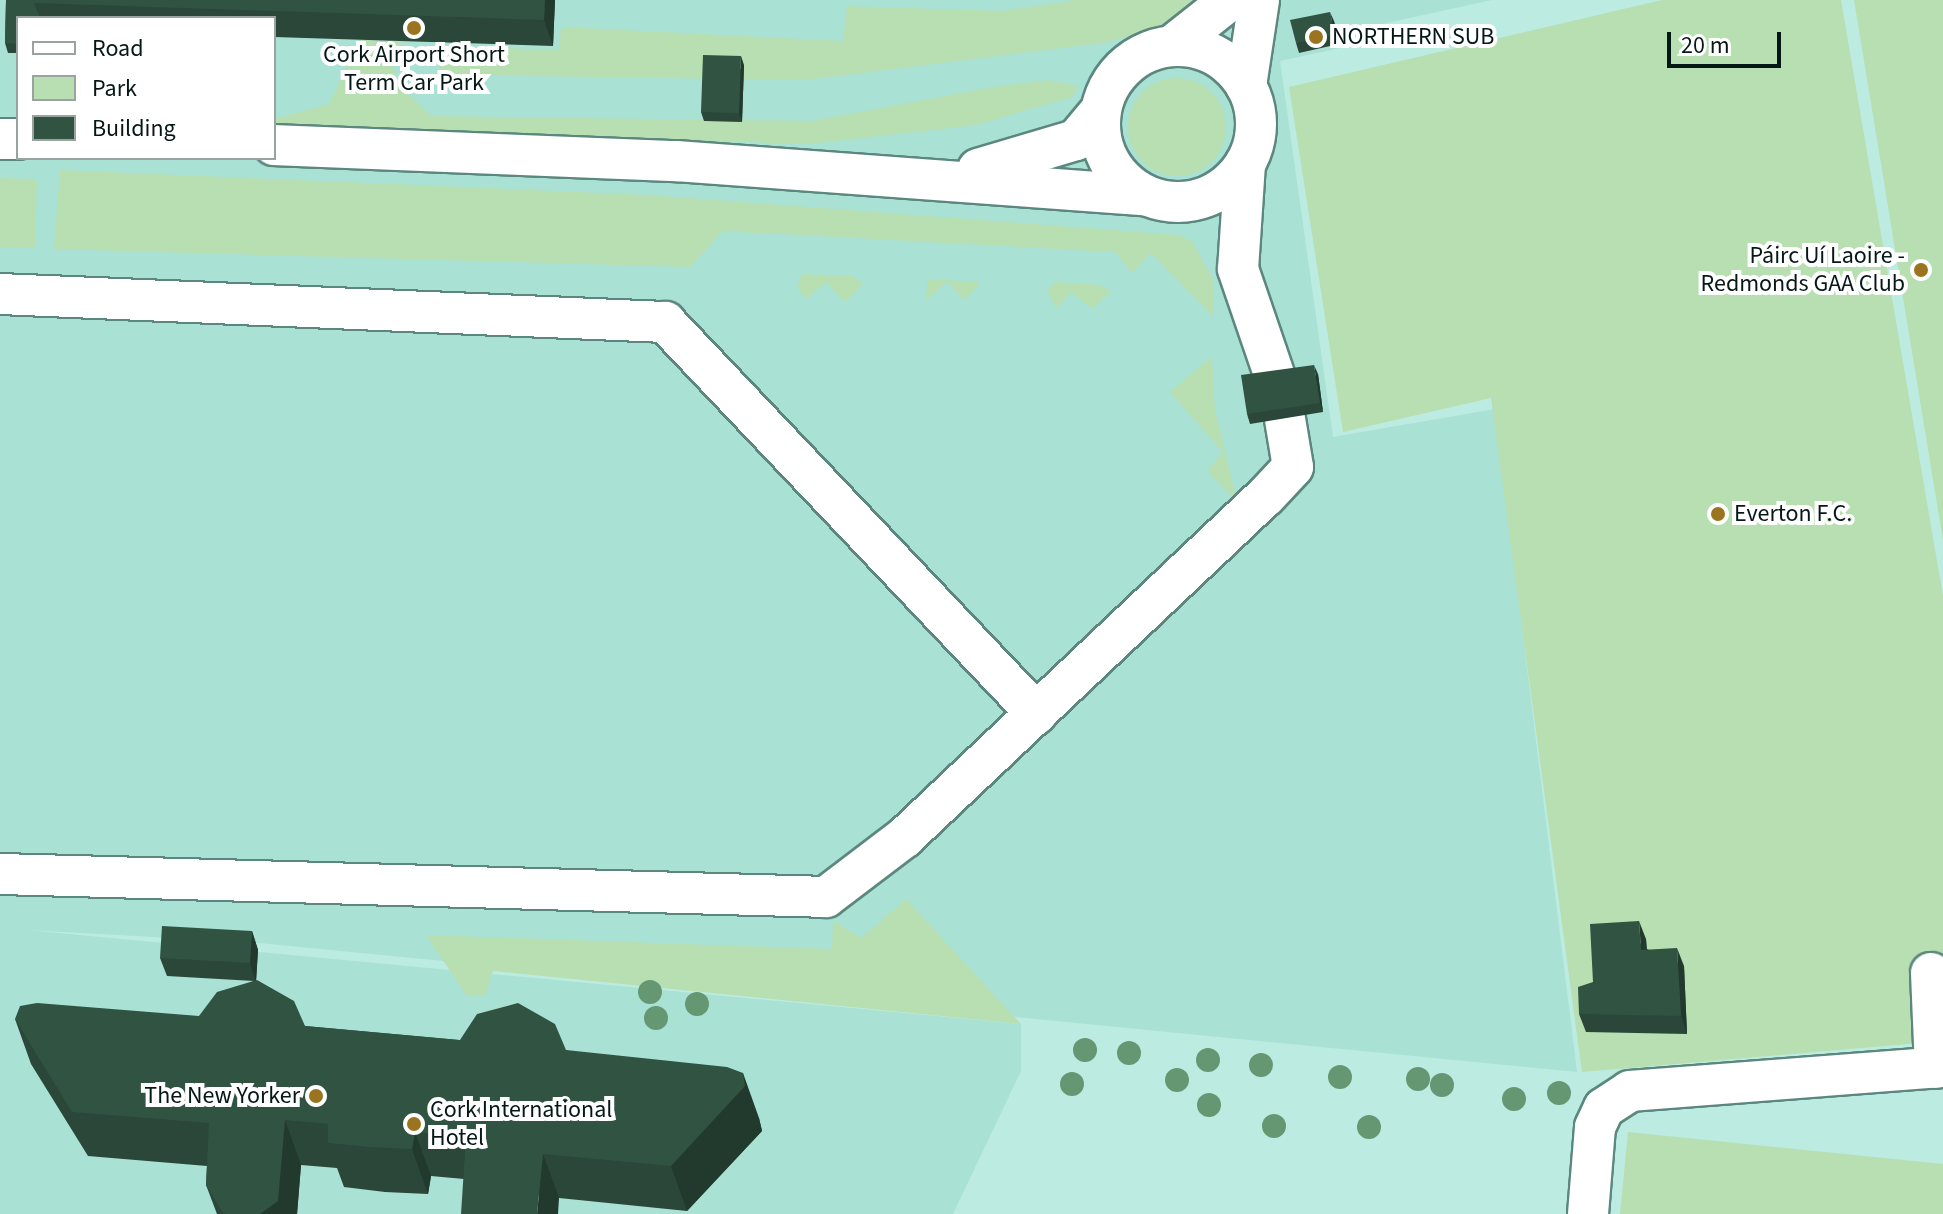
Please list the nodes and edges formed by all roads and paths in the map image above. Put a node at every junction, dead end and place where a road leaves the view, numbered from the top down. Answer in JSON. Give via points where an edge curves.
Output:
{"nodes":[{"id":1,"x":1230,"y":0,"type":"edge"},
{"id":2,"x":1259,"y":0,"type":"edge"},
{"id":3,"x":1173,"y":45,"type":"junction"},
{"id":4,"x":1246,"y":86,"type":"junction"},
{"id":5,"x":1100,"y":111,"type":"junction"},
{"id":6,"x":276,"y":145,"type":"edge"},
{"id":7,"x":1245,"y":164,"type":"junction"},
{"id":8,"x":931,"y":178,"type":"junction"},
{"id":9,"x":1144,"y":195,"type":"junction"},
{"id":10,"x":0,"y":294,"type":"edge"},
{"id":11,"x":1276,"y":380,"type":"edge"},
{"id":12,"x":1285,"y":419,"type":"edge"},
{"id":13,"x":1037,"y":714,"type":"junction"},
{"id":14,"x":0,"y":874,"type":"edge"},
{"id":15,"x":1931,"y":973,"type":"dead end"},
{"id":16,"x":1939,"y":1067,"type":"edge"},
{"id":17,"x":1588,"y":1214,"type":"edge"}],
"edges":[{"from":1,"to":3,"type":"street"},
{"from":2,"to":4,"type":"street"},
{"from":3,"to":4,"type":"street","via":[[1212,54]]},
{"from":3,"to":5,"type":"street","via":[[1124,67]]},
{"from":4,"to":7,"type":"street","via":[[1255,112]]},
{"from":5,"to":8,"type":"street","via":[[1076,140],[1050,151]]},
{"from":5,"to":9,"type":"street","via":[[1108,160]]},
{"from":6,"to":8,"type":"street"},
{"from":7,"to":9,"type":"street","via":[[1200,198],[1166,202]]},
{"from":7,"to":11,"type":"street","via":[[1238,269]]},
{"from":8,"to":9,"type":"street"},
{"from":10,"to":13,"type":"street","via":[[665,322]]},
{"from":12,"to":13,"type":"street","via":[[1293,467]]},
{"from":13,"to":14,"type":"street","via":[[860,877],[826,897]]},
{"from":15,"to":16,"type":"street"},
{"from":16,"to":17,"type":"street","via":[[1630,1091],[1604,1108],[1595,1127]]}]}
